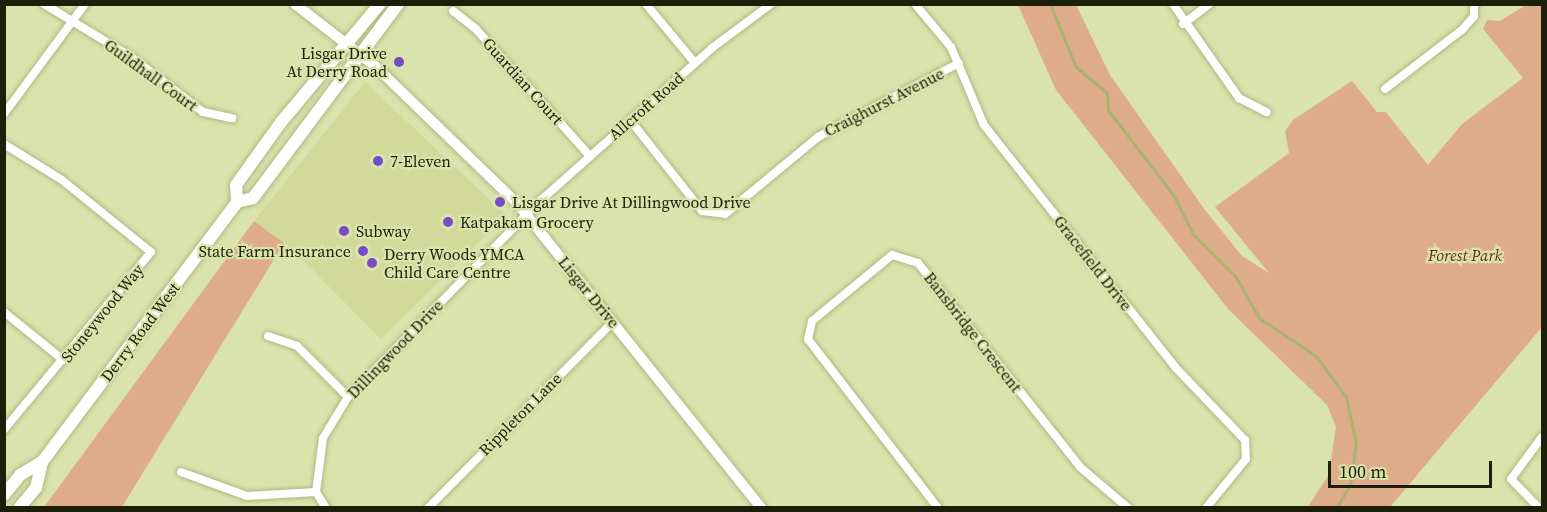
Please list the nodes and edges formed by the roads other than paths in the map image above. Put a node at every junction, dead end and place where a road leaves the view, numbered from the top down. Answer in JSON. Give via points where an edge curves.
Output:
{"nodes":[{"id":1,"x":44,"y":4,"type":"edge"},
{"id":2,"x":85,"y":4,"type":"edge"},
{"id":3,"x":295,"y":4,"type":"edge"},
{"id":4,"x":380,"y":4,"type":"edge"},
{"id":5,"x":398,"y":4,"type":"edge"},
{"id":6,"x":646,"y":4,"type":"edge"},
{"id":7,"x":771,"y":4,"type":"edge"},
{"id":8,"x":915,"y":4,"type":"edge"},
{"id":9,"x":1173,"y":4,"type":"edge"},
{"id":10,"x":1209,"y":4,"type":"edge"},
{"id":11,"x":1474,"y":4,"type":"edge"},
{"id":12,"x":453,"y":11,"type":"dead end"},
{"id":13,"x":74,"y":22,"type":"junction"},
{"id":14,"x":1183,"y":24,"type":"junction"},
{"id":15,"x":346,"y":46,"type":"junction"},
{"id":16,"x":362,"y":56,"type":"junction"},
{"id":17,"x":695,"y":63,"type":"junction"},
{"id":18,"x":959,"y":63,"type":"junction"},
{"id":19,"x":1385,"y":89,"type":"dead end"},
{"id":20,"x":1267,"y":112,"type":"dead end"},
{"id":21,"x":4,"y":114,"type":"edge"},
{"id":22,"x":232,"y":118,"type":"dead end"},
{"id":23,"x":630,"y":120,"type":"junction"},
{"id":24,"x":4,"y":144,"type":"edge"},
{"id":25,"x":590,"y":156,"type":"junction"},
{"id":26,"x":237,"y":202,"type":"junction"},
{"id":27,"x":527,"y":214,"type":"junction"},
{"id":28,"x":4,"y":312,"type":"edge"},
{"id":29,"x":613,"y":322,"type":"junction"},
{"id":30,"x":268,"y":336,"type":"dead end"},
{"id":31,"x":63,"y":360,"type":"junction"},
{"id":32,"x":348,"y":397,"type":"junction"},
{"id":33,"x":4,"y":430,"type":"edge"},
{"id":34,"x":1542,"y":437,"type":"edge"},
{"id":35,"x":42,"y":462,"type":"junction"},
{"id":36,"x":181,"y":472,"type":"dead end"},
{"id":37,"x":316,"y":492,"type":"junction"},
{"id":38,"x":4,"y":495,"type":"edge"},
{"id":39,"x":19,"y":507,"type":"edge"},
{"id":40,"x":326,"y":507,"type":"edge"},
{"id":41,"x":428,"y":507,"type":"edge"},
{"id":42,"x":761,"y":507,"type":"edge"},
{"id":43,"x":938,"y":507,"type":"edge"},
{"id":44,"x":1128,"y":507,"type":"edge"},
{"id":45,"x":1206,"y":507,"type":"edge"},
{"id":46,"x":1539,"y":507,"type":"edge"}],
"edges":[{"from":1,"to":13,"type":"street","name":"Guildhall Court"},
{"from":2,"to":13,"type":"street"},
{"from":3,"to":15,"type":"street","name":"Lisgar Drive"},
{"from":4,"to":15,"type":"main road","name":"Derry Road West"},
{"from":5,"to":16,"type":"main road","name":"Derry Road West"},
{"from":6,"to":17,"type":"street"},
{"from":7,"to":17,"type":"street","name":"Allcroft Road"},
{"from":8,"to":18,"type":"street","name":"Gracefield Drive","via":[[941,32]]},
{"from":9,"to":14,"type":"street"},
{"from":10,"to":14,"type":"street"},
{"from":11,"to":19,"type":"street","via":[[1471,22]]},
{"from":12,"to":25,"type":"street","name":"Guardian Court","via":[[475,28]]},
{"from":13,"to":21,"type":"street"},
{"from":13,"to":22,"type":"street","name":"Guildhall Court","via":[[203,112]]},
{"from":14,"to":20,"type":"street","via":[[1239,98]]},
{"from":15,"to":16,"type":"street","name":"Lisgar Drive"},
{"from":15,"to":26,"type":"main road","name":"Derry Road West","via":[[236,185]]},
{"from":16,"to":26,"type":"main road","name":"Derry Road West","via":[[253,198]]},
{"from":16,"to":27,"type":"street","name":"Lisgar Drive","via":[[446,131]]},
{"from":17,"to":23,"type":"street","name":"Allcroft Road"},
{"from":18,"to":23,"type":"street","name":"Craighurst Avenue","via":[[818,137],[725,214],[702,211]]},
{"from":18,"to":45,"type":"street","name":"Gracefield Drive","via":[[984,124],[1175,367],[1245,440],[1246,459]]},
{"from":23,"to":25,"type":"street","name":"Allcroft Road"},
{"from":24,"to":31,"type":"street","name":"Stoneywood Way","via":[[62,180],[152,252]]},
{"from":25,"to":27,"type":"street","name":"Allcroft Road"},
{"from":26,"to":35,"type":"main road","name":"Derry Road West"},
{"from":27,"to":29,"type":"street","name":"Lisgar Drive"},
{"from":27,"to":32,"type":"street","name":"Dillingwood Drive"},
{"from":28,"to":31,"type":"street"},
{"from":29,"to":41,"type":"street","name":"Rippleton Lane"},
{"from":29,"to":42,"type":"street","name":"Lisgar Drive"},
{"from":30,"to":32,"type":"street","via":[[297,346]]},
{"from":31,"to":33,"type":"street","name":"Stoneywood Way"},
{"from":32,"to":37,"type":"street","name":"Dillingwood Drive","via":[[326,430]]},
{"from":34,"to":46,"type":"street","via":[[1511,479]]},
{"from":35,"to":38,"type":"main road","name":"Derry Road West","via":[[20,475]]},
{"from":35,"to":39,"type":"main road","name":"Derry Road West","via":[[36,488]]},
{"from":36,"to":37,"type":"street","via":[[247,496]]},
{"from":37,"to":40,"type":"street"},
{"from":43,"to":44,"type":"street","name":"Bansbridge Crescent","via":[[808,339],[812,321],[892,255],[918,263],[1080,467]]}]}
